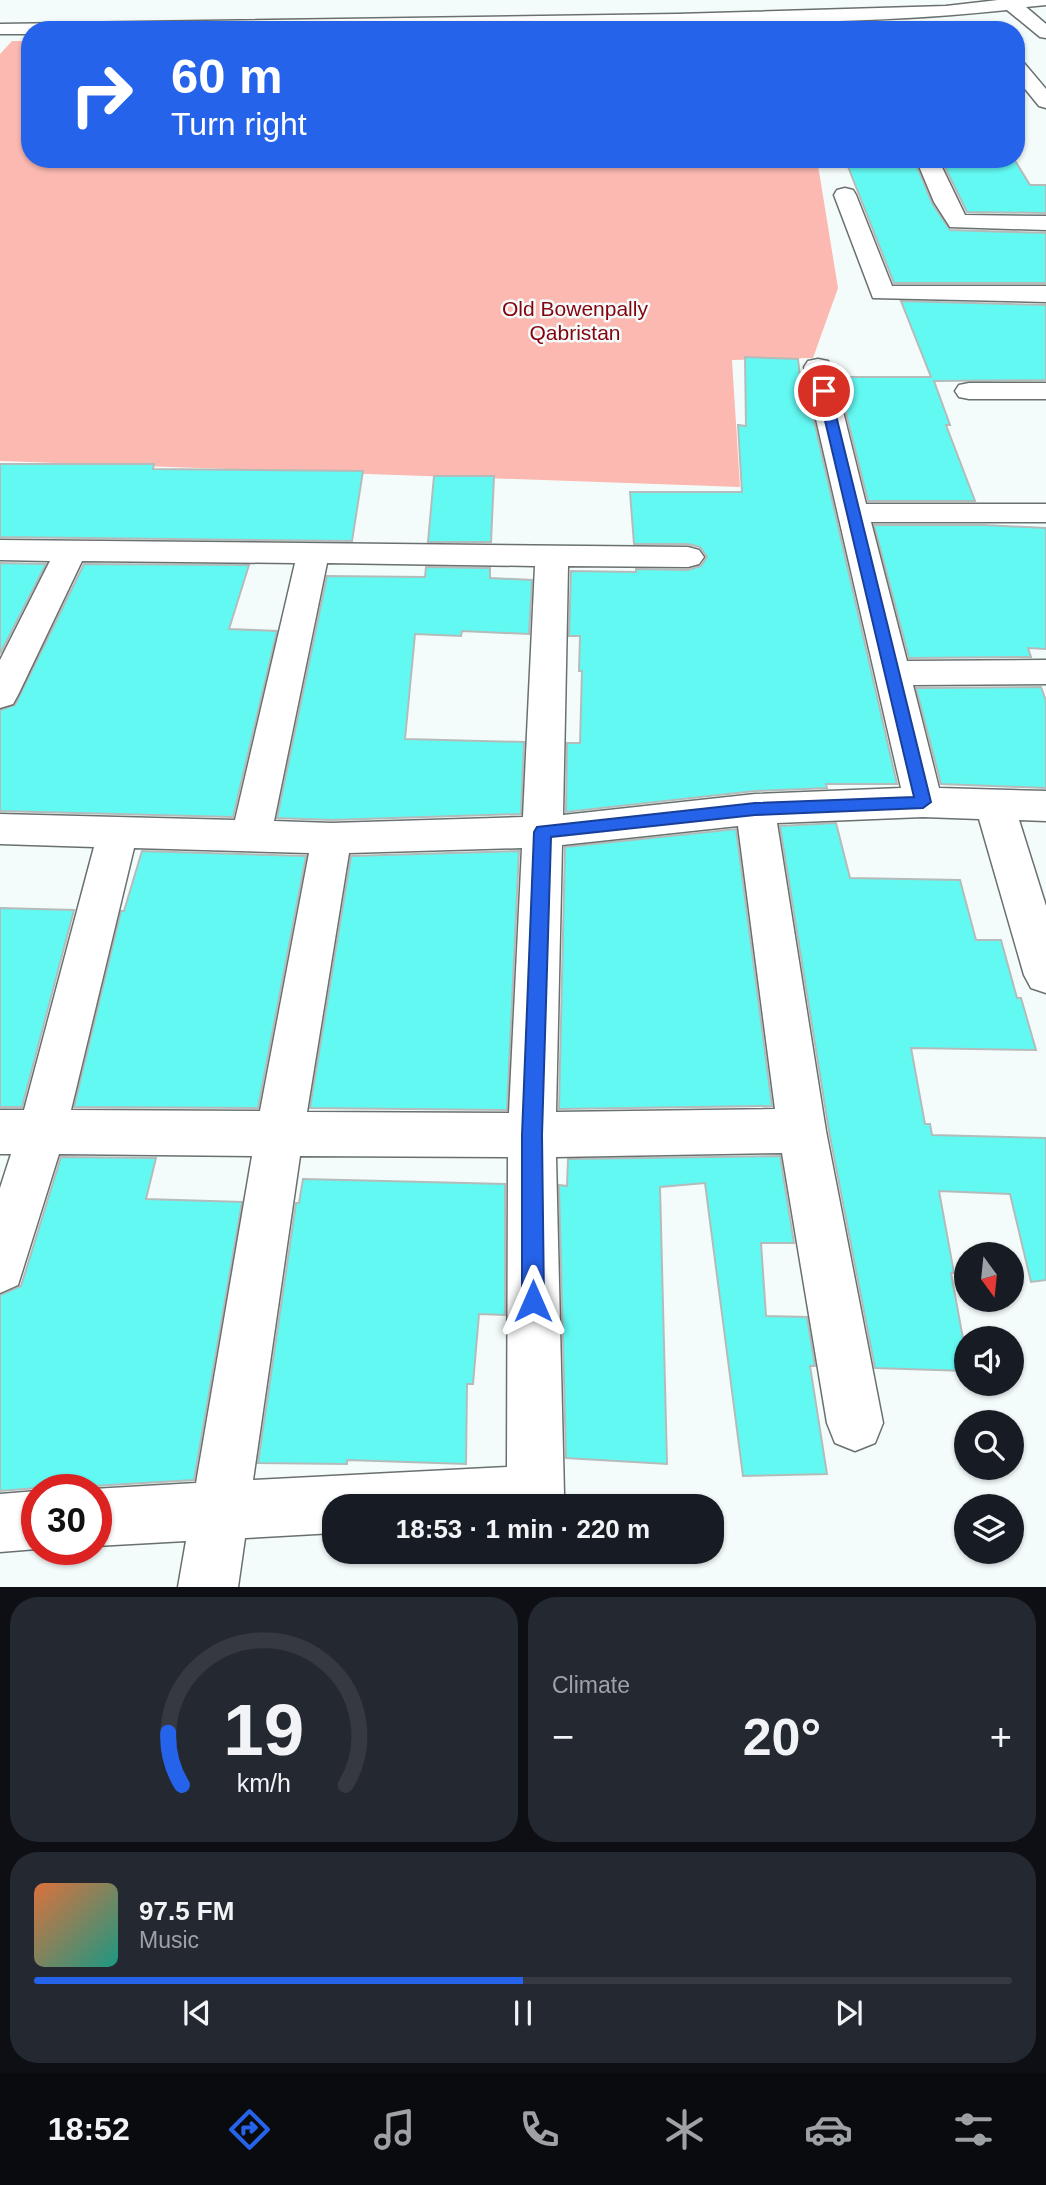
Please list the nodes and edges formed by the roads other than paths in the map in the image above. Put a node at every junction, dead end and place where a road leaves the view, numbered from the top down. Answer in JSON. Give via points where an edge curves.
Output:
{"nodes":[{"id":1,"x":542,"y":0,"type":"edge"},
{"id":2,"x":1046,"y":1,"type":"edge"},
{"id":3,"x":999,"y":3,"type":"edge"},
{"id":4,"x":889,"y":7,"type":"edge"},
{"id":5,"x":246,"y":8,"type":"dead end"},
{"id":6,"x":946,"y":11,"type":"junction"},
{"id":7,"x":37,"y":20,"type":"edge"},
{"id":8,"x":70,"y":21,"type":"edge"},
{"id":9,"x":237,"y":21,"type":"edge"},
{"id":10,"x":544,"y":21,"type":"edge"},
{"id":11,"x":716,"y":21,"type":"edge"},
{"id":12,"x":959,"y":21,"type":"edge"},
{"id":13,"x":21,"y":24,"type":"edge"},
{"id":14,"x":0,"y":29,"type":"edge"},
{"id":15,"x":1046,"y":33,"type":"edge"},
{"id":16,"x":1025,"y":67,"type":"edge"},
{"id":17,"x":1046,"y":102,"type":"edge"},
{"id":18,"x":932,"y":168,"type":"edge"},
{"id":19,"x":845,"y":195,"type":"dead end"},
{"id":20,"x":1046,"y":223,"type":"edge"},
{"id":21,"x":1046,"y":294,"type":"edge"},
{"id":22,"x":818,"y":367,"type":"dead end"},
{"id":23,"x":969,"y":391,"type":"dead end"},
{"id":24,"x":1046,"y":391,"type":"edge"},
{"id":25,"x":853,"y":513,"type":"junction"},
{"id":26,"x":1046,"y":513,"type":"edge"},
{"id":27,"x":0,"y":550,"type":"edge"},
{"id":28,"x":71,"y":551,"type":"junction"},
{"id":29,"x":313,"y":554,"type":"junction"},
{"id":30,"x":552,"y":556,"type":"junction"},
{"id":31,"x":688,"y":557,"type":"dead end"},
{"id":32,"x":1046,"y":672,"type":"edge"},
{"id":33,"x":894,"y":673,"type":"junction"},
{"id":34,"x":0,"y":695,"type":"edge"},
{"id":35,"x":923,"y":802,"type":"junction"},
{"id":36,"x":995,"y":805,"type":"junction"},
{"id":37,"x":1046,"y":806,"type":"edge"},
{"id":38,"x":755,"y":809,"type":"junction"},
{"id":39,"x":0,"y":829,"type":"edge"},
{"id":40,"x":118,"y":832,"type":"junction"},
{"id":41,"x":543,"y":832,"type":"junction"},
{"id":42,"x":251,"y":836,"type":"junction"},
{"id":43,"x":332,"y":838,"type":"junction"},
{"id":44,"x":1046,"y":975,"type":"edge"},
{"id":45,"x":802,"y":1131,"type":"junction"},
{"id":46,"x":21,"y":1132,"type":"edge"},
{"id":47,"x":279,"y":1135,"type":"junction"},
{"id":48,"x":532,"y":1135,"type":"junction"},
{"id":49,"x":0,"y":1267,"type":"edge"},
{"id":50,"x":855,"y":1423,"type":"dead end"},
{"id":51,"x":220,"y":1508,"type":"junction"},
{"id":52,"x":112,"y":1516,"type":"edge"},
{"id":53,"x":21,"y":1521,"type":"edge"},
{"id":54,"x":0,"y":1523,"type":"edge"},
{"id":55,"x":208,"y":1587,"type":"edge"}],
"edges":[{"from":1,"to":10,"type":"street"},
{"from":2,"to":3,"type":"street"},
{"from":3,"to":6,"type":"street"},
{"from":3,"to":15,"type":"street"},
{"from":4,"to":6,"type":"street"},
{"from":4,"to":11,"type":"street"},
{"from":5,"to":9,"type":"street"},
{"from":6,"to":12,"type":"street"},
{"from":7,"to":8,"type":"street"},
{"from":13,"to":14,"type":"street"},
{"from":16,"to":17,"type":"street"},
{"from":18,"to":20,"type":"street","via":[[958,222]]},
{"from":19,"to":21,"type":"street","via":[[882,293]]},
{"from":22,"to":25,"type":"street"},
{"from":23,"to":24,"type":"street"},
{"from":25,"to":26,"type":"street"},
{"from":25,"to":33,"type":"street"},
{"from":27,"to":28,"type":"street"},
{"from":28,"to":29,"type":"street"},
{"from":28,"to":34,"type":"street"},
{"from":29,"to":30,"type":"street"},
{"from":29,"to":42,"type":"street"},
{"from":30,"to":31,"type":"street"},
{"from":30,"to":41,"type":"street"},
{"from":32,"to":33,"type":"street"},
{"from":33,"to":35,"type":"street"},
{"from":35,"to":36,"type":"street"},
{"from":35,"to":38,"type":"street"},
{"from":36,"to":37,"type":"street"},
{"from":36,"to":44,"type":"street"},
{"from":38,"to":41,"type":"street"},
{"from":38,"to":45,"type":"street"},
{"from":39,"to":40,"type":"street"},
{"from":40,"to":42,"type":"street"},
{"from":40,"to":46,"type":"street"},
{"from":41,"to":43,"type":"street"},
{"from":41,"to":48,"type":"street"},
{"from":42,"to":43,"type":"street"},
{"from":43,"to":47,"type":"street"},
{"from":45,"to":48,"type":"street"},
{"from":45,"to":50,"type":"street"},
{"from":46,"to":47,"type":"street"},
{"from":46,"to":49,"type":"street"},
{"from":47,"to":48,"type":"street"},
{"from":47,"to":51,"type":"street"},
{"from":48,"to":51,"type":"street","via":[[535,1494]]},
{"from":51,"to":52,"type":"street"},
{"from":51,"to":55,"type":"street"},
{"from":53,"to":54,"type":"street"}]}
